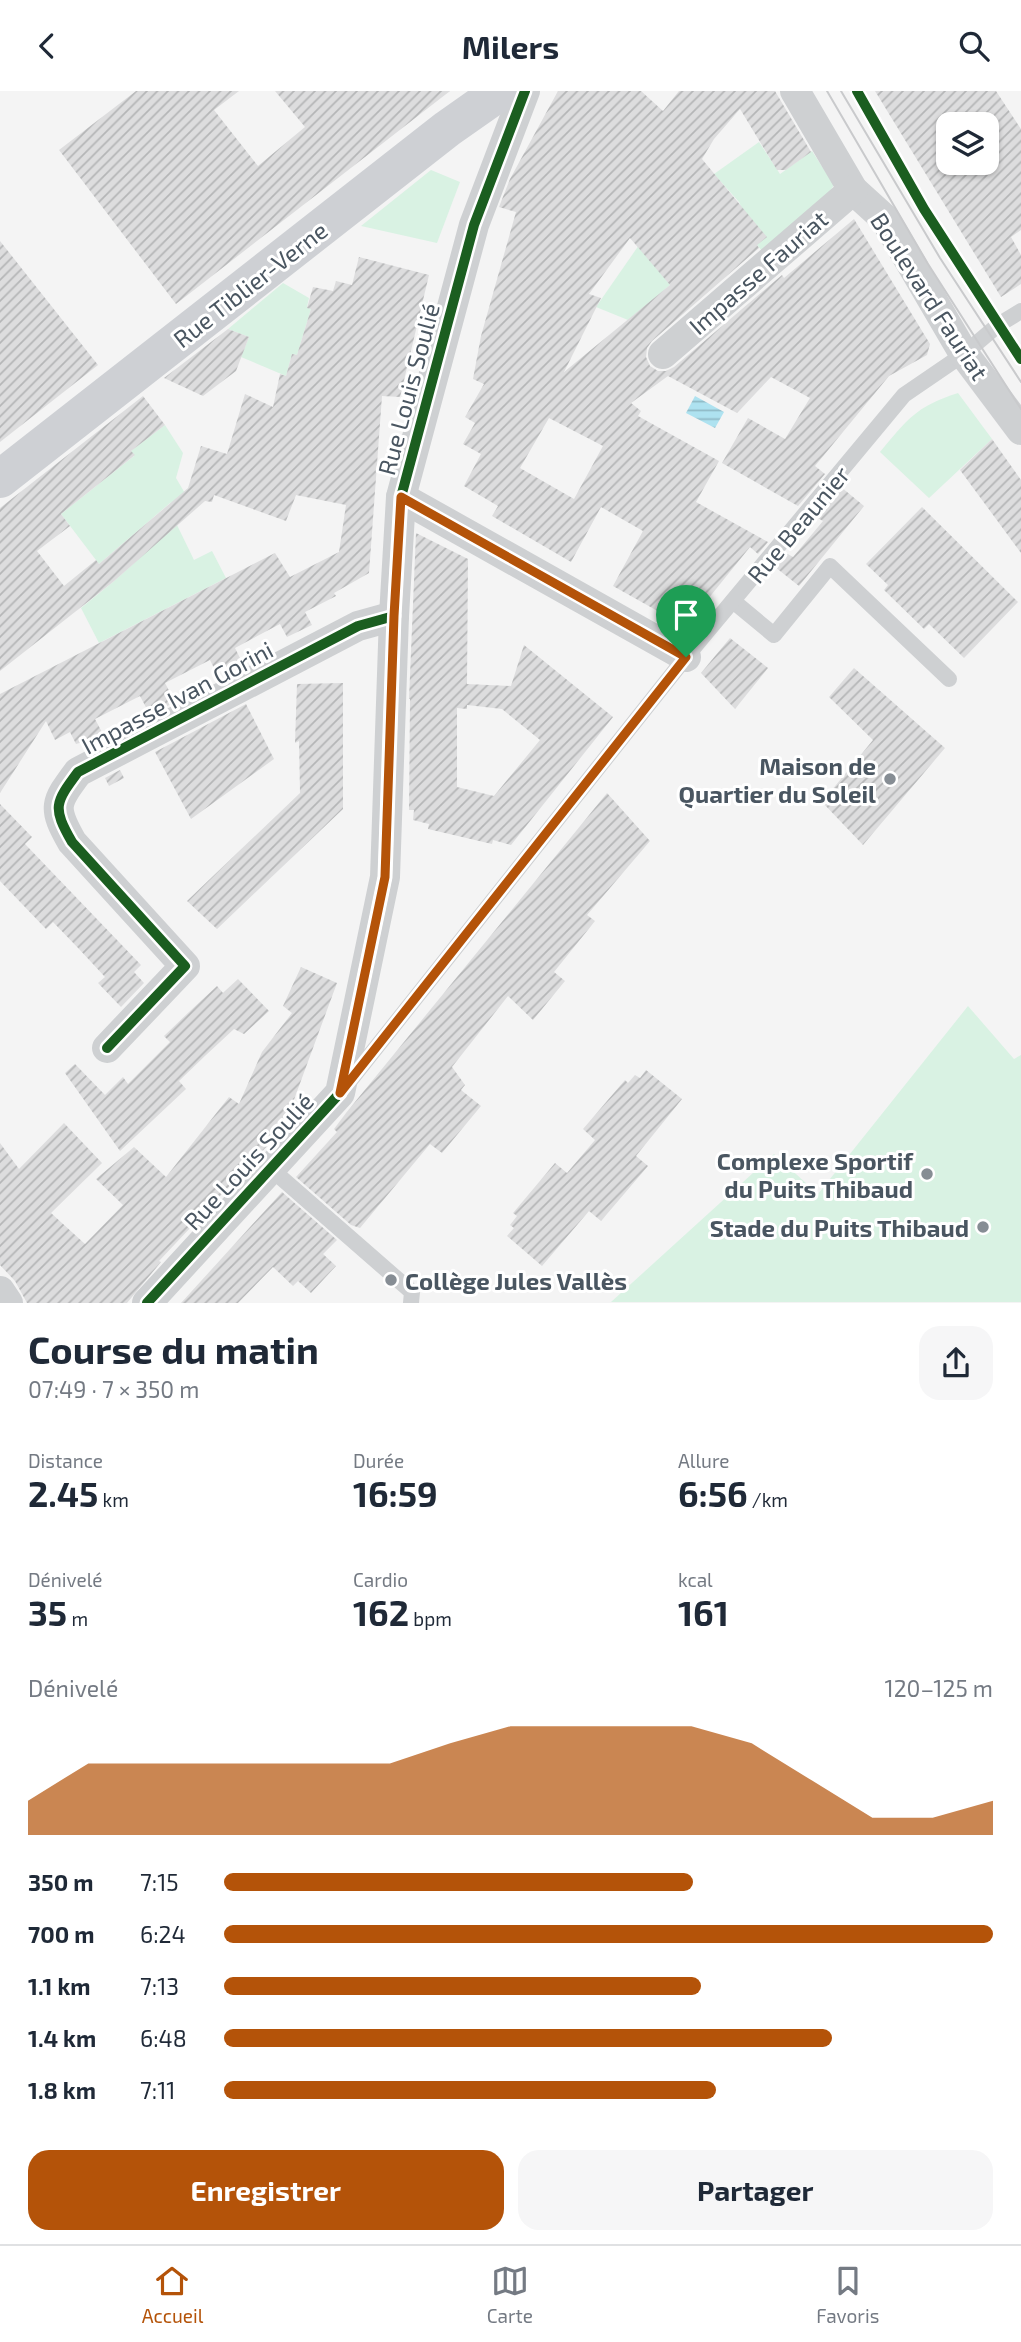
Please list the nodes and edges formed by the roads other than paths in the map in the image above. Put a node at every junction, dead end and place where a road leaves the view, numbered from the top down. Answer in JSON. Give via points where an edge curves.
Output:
{"nodes":[{"id":1,"x":501,"y":91,"type":"edge"},
{"id":2,"x":525,"y":91,"type":"edge"},
{"id":3,"x":796,"y":91,"type":"edge"},
{"id":4,"x":853,"y":190,"type":"junction"},
{"id":5,"x":1021,"y":311,"type":"edge"},
{"id":6,"x":964,"y":353,"type":"junction"},
{"id":7,"x":663,"y":354,"type":"dead end"},
{"id":8,"x":1021,"y":429,"type":"edge"},
{"id":9,"x":0,"y":479,"type":"edge"},
{"id":10,"x":401,"y":497,"type":"junction"},
{"id":11,"x":733,"y":601,"type":"junction"},
{"id":12,"x":394,"y":616,"type":"junction"},
{"id":13,"x":686,"y":657,"type":"junction"},
{"id":14,"x":949,"y":679,"type":"dead end"},
{"id":15,"x":107,"y":1048,"type":"dead end"},
{"id":16,"x":340,"y":1093,"type":"junction"},
{"id":17,"x":270,"y":1168,"type":"junction"},
{"id":18,"x":0,"y":1291,"type":"edge"},
{"id":19,"x":8,"y":1303,"type":"edge"},
{"id":20,"x":147,"y":1303,"type":"edge"},
{"id":21,"x":411,"y":1303,"type":"edge"}],
"edges":[{"from":1,"to":9,"type":"main road","name":"Rue Tiblier-Verne"},
{"from":2,"to":10,"type":"street","name":"Rue Louis Soulié","via":[[474,225]]},
{"from":3,"to":4,"type":"street","name":"Boulevard Fauriat"},
{"from":4,"to":6,"type":"street","name":"Boulevard Fauriat","via":[[885,219]]},
{"from":4,"to":7,"type":"street","name":"Impasse Fauriat"},
{"from":5,"to":6,"type":"lane","name":"Rue Beaunier"},
{"from":6,"to":8,"type":"street","name":"Boulevard Fauriat"},
{"from":6,"to":11,"type":"lane","name":"Rue Beaunier","via":[[904,395]]},
{"from":10,"to":12,"type":"street","name":"Rue Louis Soulié"},
{"from":10,"to":13,"type":"street"},
{"from":11,"to":13,"type":"lane","name":"Rue Beaunier"},
{"from":11,"to":14,"type":"lane","via":[[774,635],[830,566]]},
{"from":12,"to":15,"type":"street","name":"Impasse Ivan Gorini","via":[[358,626],[78,772],[59,798],[60,821],[72,842],[186,966]]},
{"from":12,"to":16,"type":"street","name":"Rue Louis Soulié","via":[[385,877]]},
{"from":13,"to":16,"type":"lane","name":"Rue Beaunier"},
{"from":16,"to":17,"type":"street","name":"Rue Louis Soulié"},
{"from":17,"to":20,"type":"street","name":"Rue Louis Soulié"},
{"from":17,"to":21,"type":"lane","via":[[412,1292]]},
{"from":18,"to":19,"type":"street"}]}
